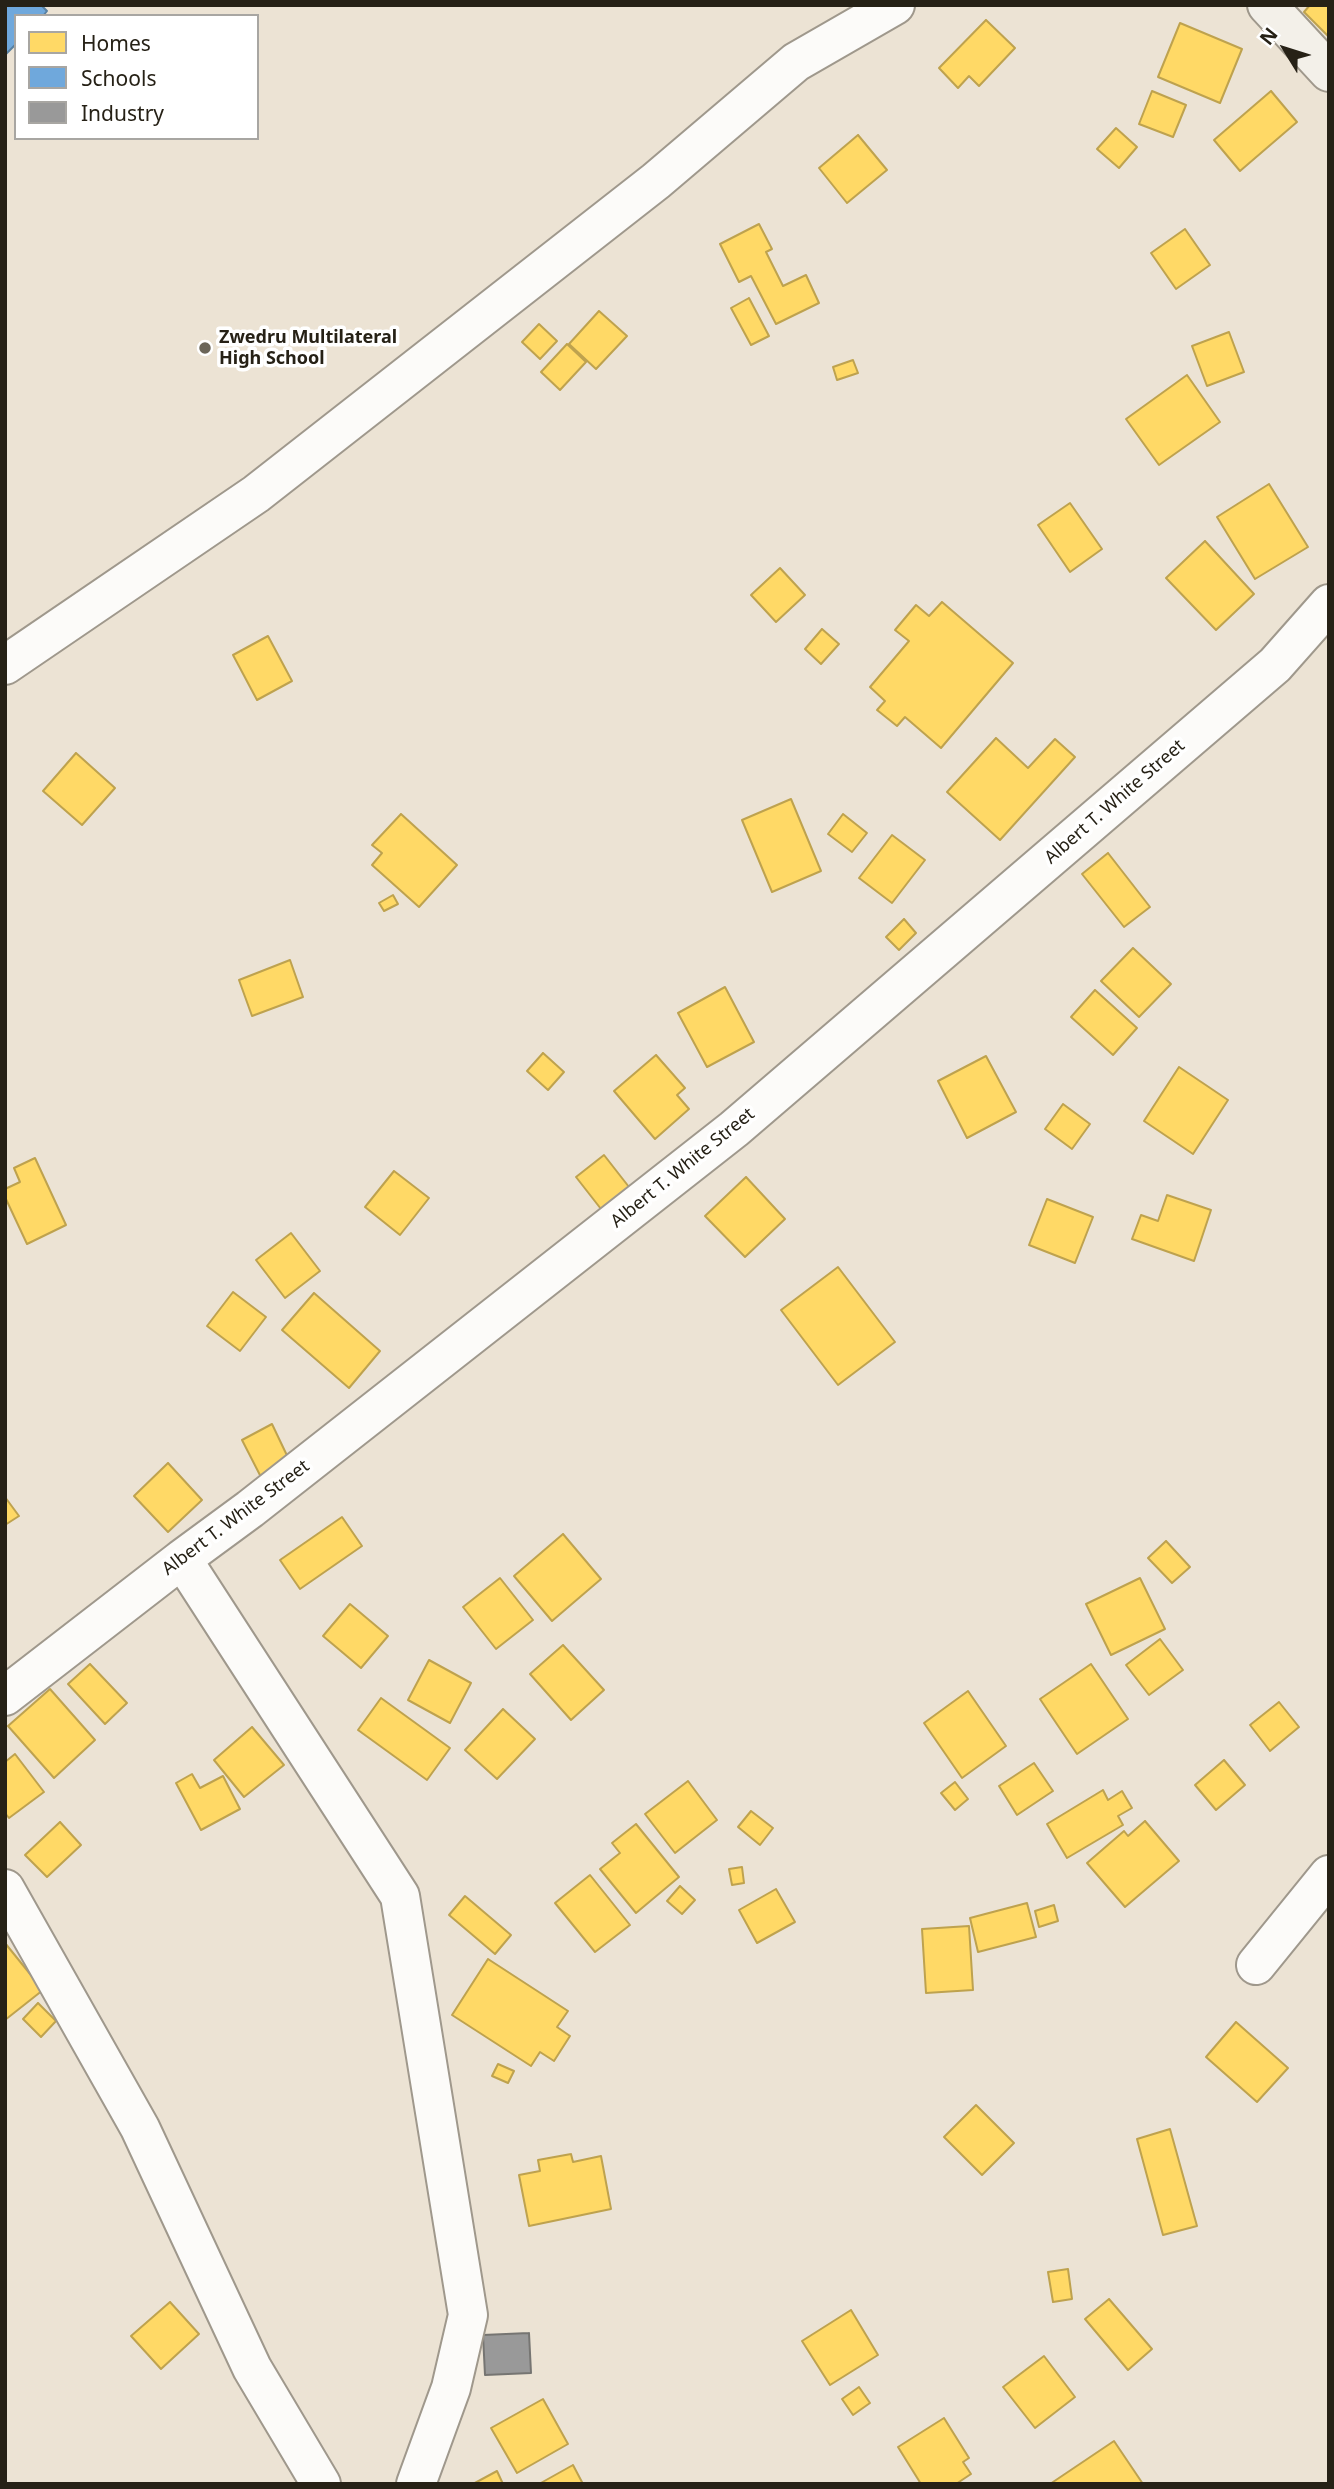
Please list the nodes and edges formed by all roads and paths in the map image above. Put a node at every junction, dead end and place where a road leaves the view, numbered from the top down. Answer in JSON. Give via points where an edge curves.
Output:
{"nodes":[{"id":1,"x":895,"y":5,"type":"edge"},
{"id":2,"x":1267,"y":5,"type":"edge"},
{"id":3,"x":1329,"y":72,"type":"edge"},
{"id":4,"x":1329,"y":604,"type":"edge"},
{"id":5,"x":5,"y":665,"type":"edge"},
{"id":6,"x":182,"y":1559,"type":"junction"},
{"id":7,"x":5,"y":1696,"type":"edge"},
{"id":8,"x":1329,"y":1875,"type":"edge"},
{"id":9,"x":5,"y":1889,"type":"edge"},
{"id":10,"x":1256,"y":1965,"type":"dead end"},
{"id":11,"x":321,"y":2484,"type":"edge"},
{"id":12,"x":416,"y":2484,"type":"edge"}],
"edges":[{"from":1,"to":5,"type":"street","via":[[796,62],[656,181],[256,494]]},
{"from":2,"to":3,"type":"street"},
{"from":4,"to":6,"type":"street","name":"Albert T. White Street","via":[[1275,665],[734,1129]]},
{"from":6,"to":7,"type":"street","name":"Albert T. White Street"},
{"from":6,"to":12,"type":"street","via":[[400,1896],[468,2315],[451,2388]]},
{"from":8,"to":10,"type":"street"},
{"from":9,"to":11,"type":"street","via":[[141,2128],[252,2368]]}]}
